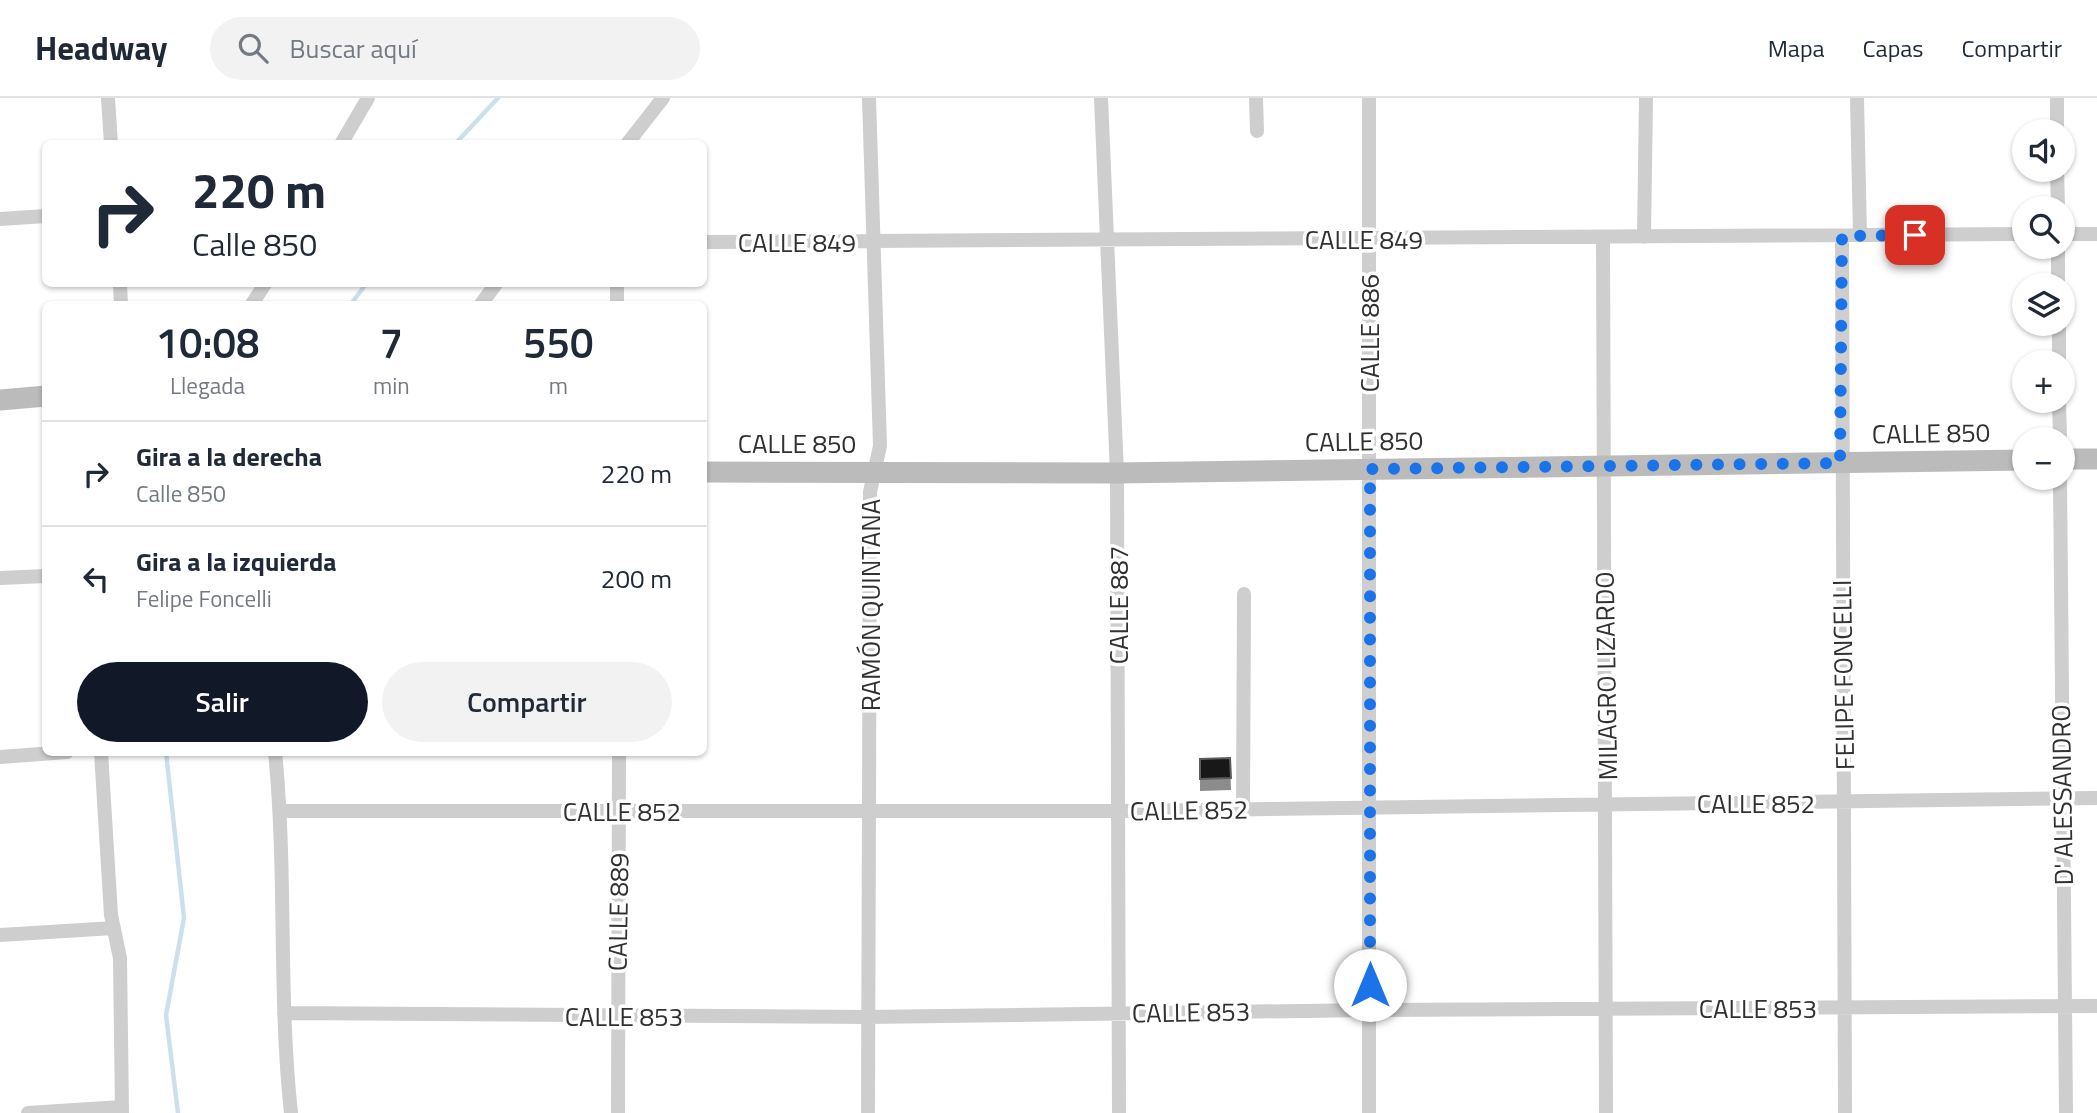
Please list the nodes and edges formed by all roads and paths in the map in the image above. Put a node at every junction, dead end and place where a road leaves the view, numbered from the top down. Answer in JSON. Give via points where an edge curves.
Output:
{"nodes":[{"id":1,"x":108,"y":98,"type":"edge"},
{"id":2,"x":368,"y":98,"type":"edge"},
{"id":3,"x":663,"y":98,"type":"edge"},
{"id":4,"x":869,"y":98,"type":"edge"},
{"id":5,"x":1101,"y":98,"type":"edge"},
{"id":6,"x":1256,"y":98,"type":"edge"},
{"id":7,"x":1369,"y":98,"type":"edge"},
{"id":8,"x":1646,"y":98,"type":"edge"},
{"id":9,"x":1857,"y":98,"type":"edge"},
{"id":10,"x":2057,"y":98,"type":"edge"},
{"id":11,"x":2057,"y":119,"type":"edge"},
{"id":12,"x":1257,"y":131,"type":"dead end"},
{"id":13,"x":111,"y":140,"type":"edge"},
{"id":14,"x":343,"y":140,"type":"edge"},
{"id":15,"x":630,"y":140,"type":"edge"},
{"id":16,"x":42,"y":216,"type":"edge"},
{"id":17,"x":0,"y":219,"type":"edge"},
{"id":18,"x":2012,"y":234,"type":"edge"},
{"id":19,"x":2075,"y":234,"type":"edge"},
{"id":20,"x":2097,"y":234,"type":"edge"},
{"id":21,"x":1860,"y":235,"type":"junction"},
{"id":22,"x":1842,"y":236,"type":"junction"},
{"id":23,"x":1644,"y":237,"type":"junction"},
{"id":24,"x":1603,"y":238,"type":"junction"},
{"id":25,"x":1369,"y":239,"type":"junction"},
{"id":26,"x":1106,"y":241,"type":"junction"},
{"id":27,"x":707,"y":242,"type":"edge"},
{"id":28,"x":876,"y":243,"type":"junction"},
{"id":29,"x":42,"y":396,"type":"edge"},
{"id":30,"x":0,"y":400,"type":"edge"},
{"id":31,"x":2075,"y":459,"type":"edge"},
{"id":32,"x":2097,"y":459,"type":"edge"},
{"id":33,"x":2012,"y":460,"type":"edge"},
{"id":34,"x":1840,"y":463,"type":"junction"},
{"id":35,"x":1602,"y":467,"type":"junction"},
{"id":36,"x":1370,"y":469,"type":"junction"},
{"id":37,"x":875,"y":471,"type":"junction"},
{"id":38,"x":707,"y":472,"type":"edge"},
{"id":39,"x":1117,"y":473,"type":"junction"},
{"id":40,"x":2060,"y":490,"type":"edge"},
{"id":41,"x":42,"y":576,"type":"edge"},
{"id":42,"x":0,"y":578,"type":"edge"},
{"id":43,"x":1244,"y":594,"type":"dead end"},
{"id":44,"x":42,"y":754,"type":"edge"},
{"id":45,"x":100,"y":756,"type":"edge"},
{"id":46,"x":275,"y":756,"type":"edge"},
{"id":47,"x":619,"y":756,"type":"edge"},
{"id":48,"x":0,"y":757,"type":"edge"},
{"id":49,"x":2097,"y":798,"type":"edge"},
{"id":50,"x":2062,"y":799,"type":"junction"},
{"id":51,"x":1845,"y":803,"type":"junction"},
{"id":52,"x":1608,"y":804,"type":"junction"},
{"id":53,"x":1371,"y":808,"type":"junction"},
{"id":54,"x":1243,"y":809,"type":"junction"},
{"id":55,"x":281,"y":811,"type":"junction"},
{"id":56,"x":619,"y":811,"type":"junction"},
{"id":57,"x":870,"y":811,"type":"junction"},
{"id":58,"x":1119,"y":811,"type":"junction"},
{"id":59,"x":114,"y":928,"type":"junction"},
{"id":60,"x":0,"y":935,"type":"edge"},
{"id":61,"x":2066,"y":1006,"type":"junction"},
{"id":62,"x":2097,"y":1006,"type":"edge"},
{"id":63,"x":1844,"y":1007,"type":"junction"},
{"id":64,"x":1606,"y":1009,"type":"junction"},
{"id":65,"x":1370,"y":1010,"type":"junction"},
{"id":66,"x":284,"y":1013,"type":"junction"},
{"id":67,"x":1118,"y":1013,"type":"junction"},
{"id":68,"x":617,"y":1016,"type":"junction"},
{"id":69,"x":866,"y":1017,"type":"junction"},
{"id":70,"x":122,"y":1110,"type":"edge"},
{"id":71,"x":28,"y":1113,"type":"edge"},
{"id":72,"x":291,"y":1113,"type":"edge"},
{"id":73,"x":618,"y":1113,"type":"edge"},
{"id":74,"x":868,"y":1113,"type":"edge"},
{"id":75,"x":1119,"y":1113,"type":"edge"},
{"id":76,"x":1369,"y":1113,"type":"edge"},
{"id":77,"x":1606,"y":1113,"type":"edge"},
{"id":78,"x":1845,"y":1113,"type":"edge"},
{"id":79,"x":2066,"y":1113,"type":"edge"}],
"edges":[{"from":1,"to":13,"type":"street"},
{"from":2,"to":14,"type":"street"},
{"from":3,"to":15,"type":"street"},
{"from":4,"to":28,"type":"street","name":"RAMÓN QUINTANA"},
{"from":5,"to":26,"type":"street","name":"CALLE 887"},
{"from":6,"to":12,"type":"street"},
{"from":7,"to":25,"type":"street","name":"CALLE 886"},
{"from":8,"to":23,"type":"street"},
{"from":9,"to":21,"type":"street"},
{"from":10,"to":11,"type":"street"},
{"from":16,"to":17,"type":"street"},
{"from":18,"to":21,"type":"street","name":"CALLE 849"},
{"from":19,"to":20,"type":"street"},
{"from":21,"to":22,"type":"street","name":"CALLE 849"},
{"from":22,"to":23,"type":"street","name":"CALLE 849"},
{"from":22,"to":34,"type":"street","name":"FELIPE FONCELLI"},
{"from":23,"to":24,"type":"street","name":"CALLE 849"},
{"from":24,"to":25,"type":"street","name":"CALLE 849"},
{"from":24,"to":35,"type":"street","name":"MILAGRO LIZARDO"},
{"from":25,"to":26,"type":"street","name":"CALLE 849"},
{"from":25,"to":36,"type":"street","name":"CALLE 886"},
{"from":26,"to":28,"type":"street","name":"CALLE 849"},
{"from":26,"to":39,"type":"street","name":"CALLE 887"},
{"from":27,"to":28,"type":"street","name":"CALLE 849"},
{"from":28,"to":37,"type":"street","name":"RAMÓN QUINTANA","via":[[880,446]]},
{"from":29,"to":30,"type":"main road"},
{"from":31,"to":32,"type":"main road"},
{"from":33,"to":34,"type":"main road","name":"CALLE 850"},
{"from":34,"to":35,"type":"main road","name":"CALLE 850"},
{"from":34,"to":51,"type":"street","name":"FELIPE FONCELLI"},
{"from":35,"to":36,"type":"main road","name":"CALLE 850"},
{"from":35,"to":52,"type":"street","name":"MILAGRO LIZARDO"},
{"from":36,"to":39,"type":"main road","name":"CALLE 850"},
{"from":36,"to":53,"type":"street","name":"CALLE 886"},
{"from":37,"to":38,"type":"main road","name":"CALLE 850"},
{"from":37,"to":39,"type":"main road","name":"CALLE 850"},
{"from":37,"to":57,"type":"street","name":"RAMÓN QUINTANA","via":[[870,492]]},
{"from":39,"to":58,"type":"street","name":"CALLE 887"},
{"from":40,"to":50,"type":"street","name":"D' ALESSANDRO"},
{"from":41,"to":42,"type":"street"},
{"from":43,"to":54,"type":"street"},
{"from":44,"to":48,"type":"street"},
{"from":45,"to":59,"type":"street"},
{"from":46,"to":55,"type":"street"},
{"from":47,"to":56,"type":"street","name":"CALLE 889"},
{"from":49,"to":50,"type":"street","name":"CALLE 852"},
{"from":50,"to":51,"type":"street","name":"CALLE 852"},
{"from":50,"to":61,"type":"street","name":"D' ALESSANDRO"},
{"from":51,"to":52,"type":"street","name":"CALLE 852"},
{"from":51,"to":63,"type":"street","name":"FELIPE FONCELLI"},
{"from":52,"to":53,"type":"street","name":"CALLE 852"},
{"from":52,"to":64,"type":"street","name":"MILAGRO LIZARDO"},
{"from":53,"to":54,"type":"street","name":"CALLE 852"},
{"from":53,"to":65,"type":"street","name":"CALLE 886"},
{"from":54,"to":58,"type":"street","name":"CALLE 852"},
{"from":55,"to":56,"type":"street","name":"CALLE 852"},
{"from":55,"to":66,"type":"street"},
{"from":56,"to":57,"type":"street","name":"CALLE 852"},
{"from":56,"to":68,"type":"street","name":"CALLE 889"},
{"from":57,"to":58,"type":"street","name":"CALLE 852"},
{"from":57,"to":69,"type":"street","name":"RAMÓN QUINTANA"},
{"from":58,"to":67,"type":"street","name":"CALLE 887"},
{"from":59,"to":60,"type":"street"},
{"from":59,"to":70,"type":"street","via":[[120,958]]},
{"from":61,"to":62,"type":"street","name":"CALLE 853"},
{"from":61,"to":63,"type":"street","name":"CALLE 853"},
{"from":61,"to":79,"type":"street","name":"D' ALESSANDRO"},
{"from":63,"to":64,"type":"street","name":"CALLE 853"},
{"from":63,"to":78,"type":"street","name":"FELIPE FONCELLI"},
{"from":64,"to":65,"type":"street","name":"CALLE 853"},
{"from":64,"to":77,"type":"street","name":"MILAGRO LIZARDO"},
{"from":65,"to":67,"type":"street","name":"CALLE 853"},
{"from":65,"to":76,"type":"street","name":"CALLE 886"},
{"from":66,"to":68,"type":"street","name":"CALLE 853"},
{"from":66,"to":72,"type":"street"},
{"from":67,"to":69,"type":"street","name":"CALLE 853"},
{"from":67,"to":75,"type":"street","name":"CALLE 887"},
{"from":68,"to":69,"type":"street","name":"CALLE 853"},
{"from":68,"to":73,"type":"street","name":"CALLE 889"},
{"from":69,"to":74,"type":"street","name":"RAMÓN QUINTANA"},
{"from":70,"to":71,"type":"street"}]}
